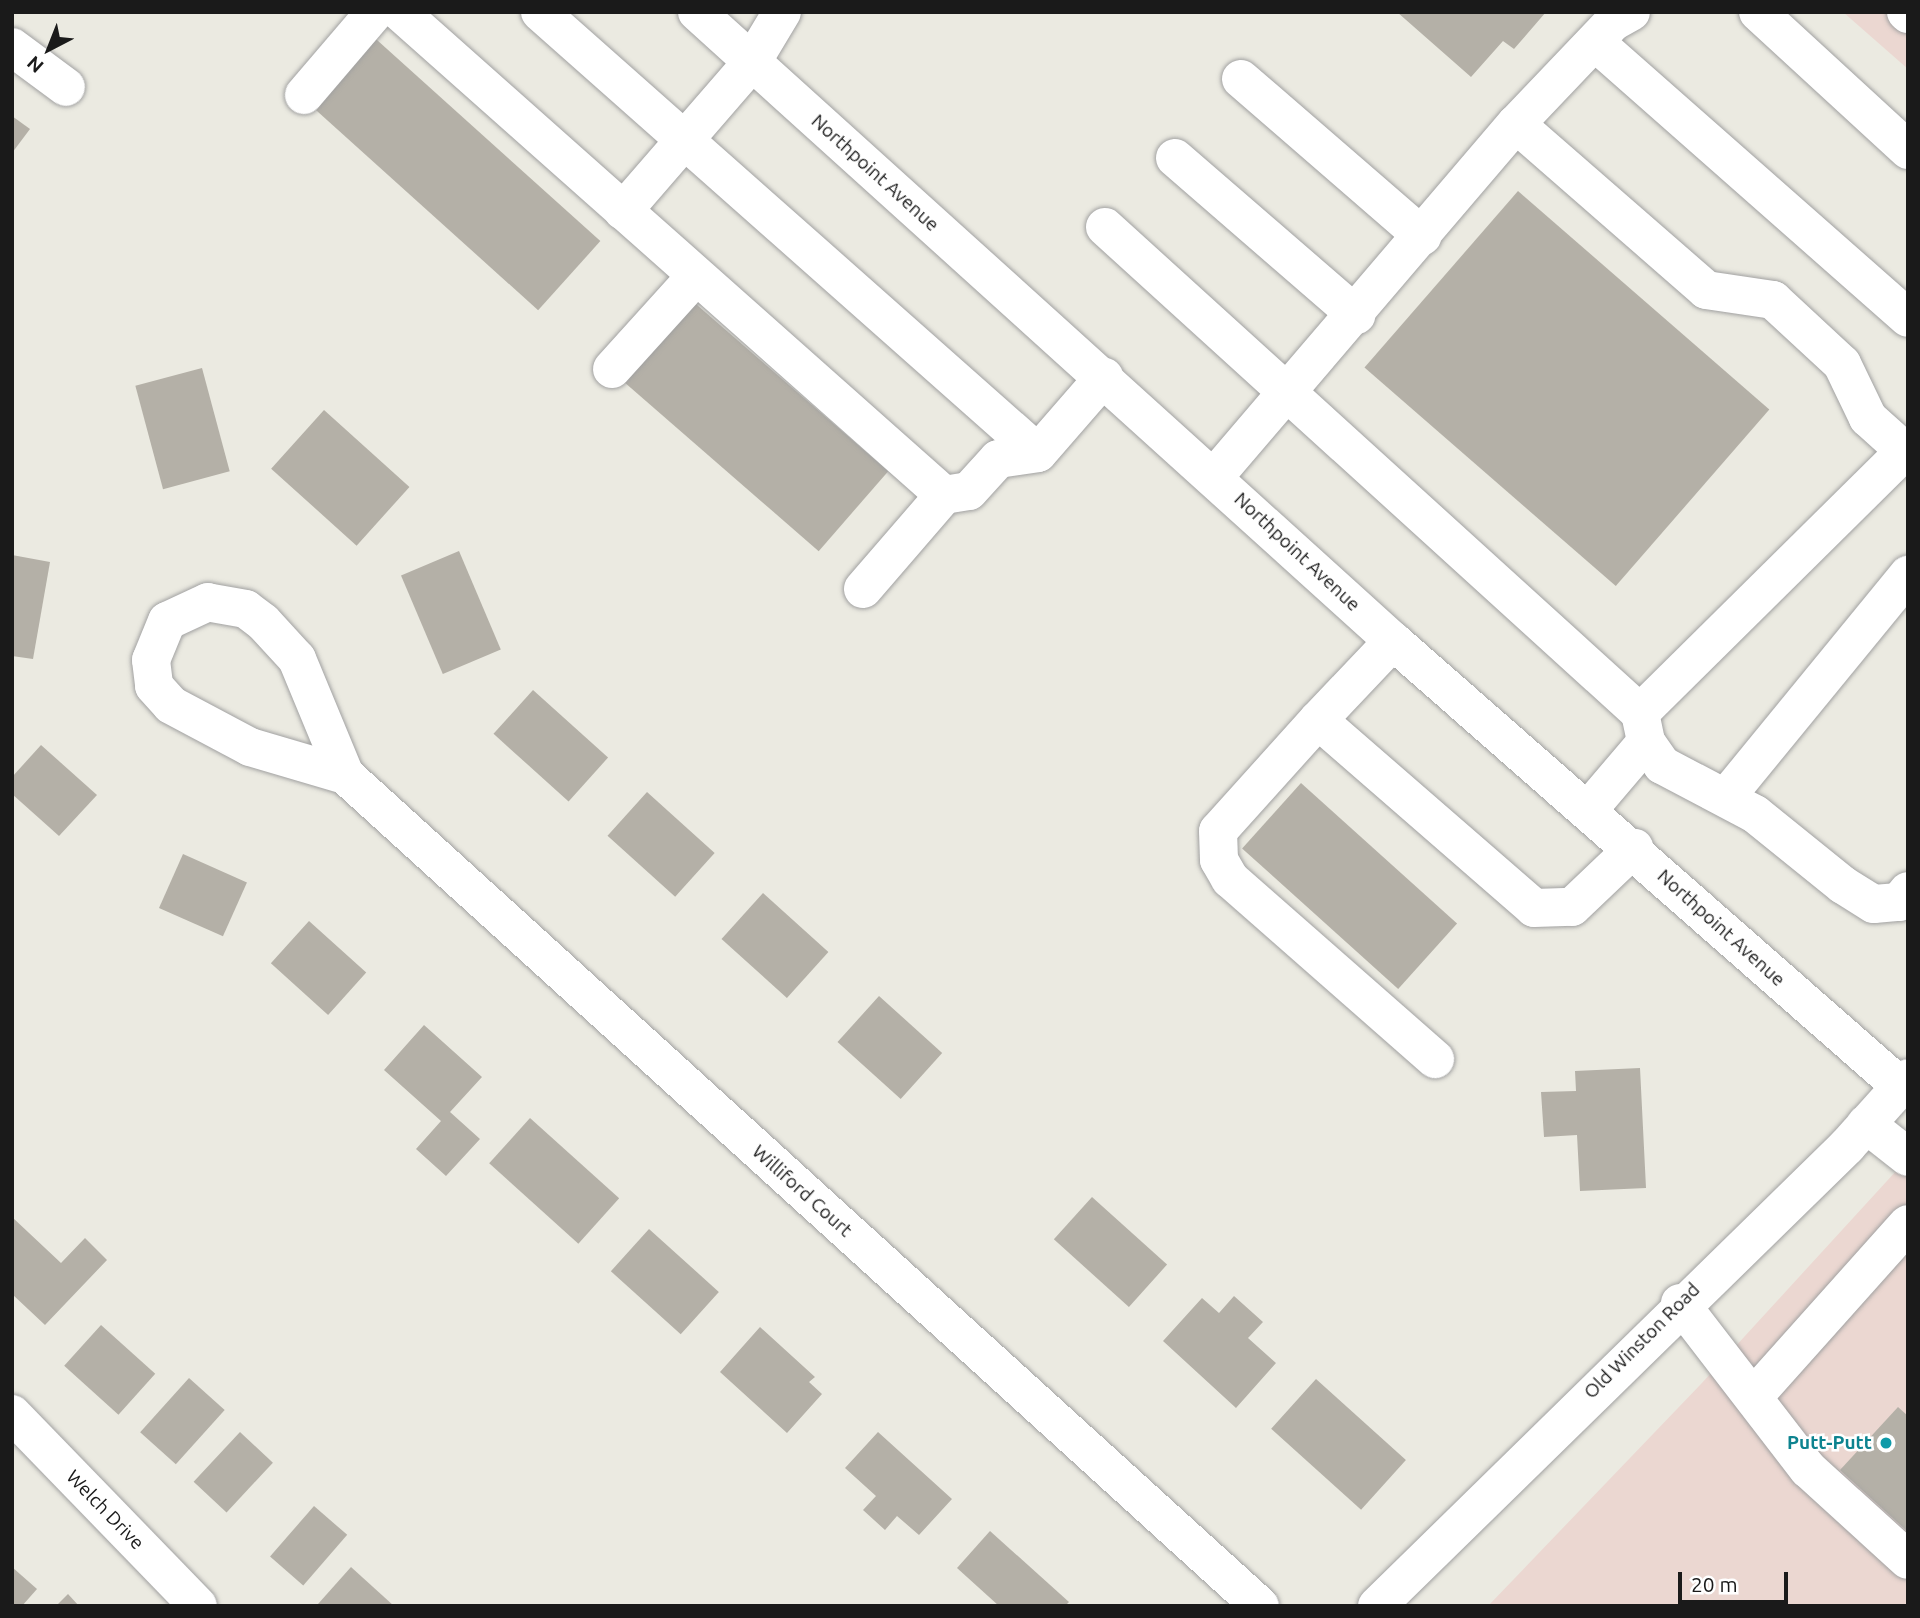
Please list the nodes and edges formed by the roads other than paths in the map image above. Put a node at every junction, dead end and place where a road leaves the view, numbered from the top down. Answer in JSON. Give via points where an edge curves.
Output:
{"nodes":[{"id":1,"x":375,"y":12,"type":"edge"},
{"id":2,"x":400,"y":12,"type":"edge"},
{"id":3,"x":540,"y":12,"type":"edge"},
{"id":4,"x":697,"y":12,"type":"edge"},
{"id":5,"x":782,"y":12,"type":"edge"},
{"id":6,"x":1631,"y":12,"type":"edge"},
{"id":7,"x":1758,"y":12,"type":"edge"},
{"id":8,"x":1595,"y":42,"type":"junction"},
{"id":9,"x":12,"y":47,"type":"edge"},
{"id":10,"x":752,"y":62,"type":"junction"},
{"id":11,"x":1241,"y":79,"type":"dead end"},
{"id":12,"x":66,"y":87,"type":"dead end"},
{"id":13,"x":304,"y":95,"type":"dead end"},
{"id":14,"x":1516,"y":124,"type":"junction"},
{"id":15,"x":684,"y":141,"type":"junction"},
{"id":16,"x":1908,"y":150,"type":"edge"},
{"id":17,"x":1175,"y":158,"type":"dead end"},
{"id":18,"x":623,"y":211,"type":"junction"},
{"id":19,"x":1105,"y":227,"type":"dead end"},
{"id":20,"x":1422,"y":236,"type":"junction"},
{"id":21,"x":696,"y":276,"type":"junction"},
{"id":22,"x":1356,"y":316,"type":"junction"},
{"id":23,"x":1908,"y":318,"type":"edge"},
{"id":24,"x":612,"y":369,"type":"dead end"},
{"id":25,"x":1104,"y":377,"type":"junction"},
{"id":26,"x":1290,"y":394,"type":"junction"},
{"id":27,"x":1907,"y":451,"type":"edge"},
{"id":28,"x":1038,"y":453,"type":"junction"},
{"id":29,"x":1215,"y":476,"type":"junction"},
{"id":30,"x":944,"y":495,"type":"junction"},
{"id":31,"x":1908,"y":575,"type":"edge"},
{"id":32,"x":863,"y":589,"type":"dead end"},
{"id":33,"x":1393,"y":641,"type":"junction"},
{"id":34,"x":1318,"y":720,"type":"junction"},
{"id":35,"x":1643,"y":728,"type":"junction"},
{"id":36,"x":345,"y":775,"type":"junction"},
{"id":37,"x":1727,"y":796,"type":"junction"},
{"id":38,"x":1589,"y":809,"type":"junction"},
{"id":39,"x":1633,"y":848,"type":"junction"},
{"id":40,"x":1908,"y":891,"type":"edge"},
{"id":41,"x":1435,"y":1059,"type":"dead end"},
{"id":42,"x":1904,"y":1082,"type":"edge"},
{"id":43,"x":1866,"y":1124,"type":"junction"},
{"id":44,"x":1908,"y":1157,"type":"edge"},
{"id":45,"x":1908,"y":1224,"type":"edge"},
{"id":46,"x":1680,"y":1303,"type":"junction"},
{"id":47,"x":1755,"y":1395,"type":"junction"},
{"id":48,"x":12,"y":1414,"type":"edge"},
{"id":49,"x":1908,"y":1560,"type":"edge"},
{"id":50,"x":198,"y":1606,"type":"edge"},
{"id":51,"x":1260,"y":1606,"type":"edge"},
{"id":52,"x":1377,"y":1606,"type":"edge"}],
"edges":[{"from":1,"to":13,"type":"street"},
{"from":2,"to":18,"type":"street"},
{"from":3,"to":15,"type":"street"},
{"from":4,"to":10,"type":"street","name":"Northpoint Avenue"},
{"from":5,"to":10,"type":"street"},
{"from":6,"to":8,"type":"street"},
{"from":7,"to":16,"type":"street"},
{"from":8,"to":14,"type":"street"},
{"from":8,"to":23,"type":"street"},
{"from":9,"to":12,"type":"street"},
{"from":10,"to":15,"type":"street"},
{"from":10,"to":25,"type":"street","name":"Northpoint Avenue"},
{"from":11,"to":20,"type":"street"},
{"from":14,"to":20,"type":"street"},
{"from":14,"to":27,"type":"street","via":[[1706,290],[1773,300],[1842,364],[1868,418]]},
{"from":15,"to":18,"type":"street"},
{"from":15,"to":28,"type":"street"},
{"from":17,"to":22,"type":"street"},
{"from":18,"to":21,"type":"street"},
{"from":19,"to":26,"type":"street"},
{"from":20,"to":22,"type":"street"},
{"from":21,"to":24,"type":"street"},
{"from":21,"to":30,"type":"street"},
{"from":22,"to":26,"type":"street"},
{"from":25,"to":28,"type":"street"},
{"from":25,"to":29,"type":"street","name":"Northpoint Avenue"},
{"from":26,"to":29,"type":"street"},
{"from":26,"to":35,"type":"street"},
{"from":27,"to":35,"type":"street"},
{"from":28,"to":30,"type":"street","via":[[998,459],[969,491]]},
{"from":29,"to":33,"type":"street","name":"Northpoint Avenue"},
{"from":30,"to":32,"type":"street"},
{"from":31,"to":37,"type":"street"},
{"from":33,"to":34,"type":"street"},
{"from":33,"to":38,"type":"street","name":"Northpoint Avenue"},
{"from":34,"to":39,"type":"street","via":[[1534,908],[1572,907]]},
{"from":34,"to":41,"type":"street","via":[[1218,831],[1219,860],[1230,878]]},
{"from":35,"to":37,"type":"street","via":[[1662,765],[1706,792]]},
{"from":35,"to":38,"type":"street"},
{"from":36,"to":36,"type":"street","name":"Williford Court","via":[[250,747],[171,705],[154,686],[152,660],[167,621],[208,602],[246,609],[263,622],[297,659]]},
{"from":36,"to":51,"type":"street","name":"Williford Court"},
{"from":37,"to":40,"type":"street","via":[[1874,904],[1899,902]]},
{"from":38,"to":39,"type":"street","name":"Northpoint Avenue"},
{"from":39,"to":42,"type":"street","name":"Northpoint Avenue"},
{"from":42,"to":43,"type":"street","name":"Old Winston Road"},
{"from":43,"to":44,"type":"street"},
{"from":43,"to":46,"type":"street","name":"Old Winston Road"},
{"from":45,"to":47,"type":"street"},
{"from":46,"to":47,"type":"street"},
{"from":46,"to":52,"type":"street","name":"Old Winston Road"},
{"from":47,"to":49,"type":"street","via":[[1808,1469]]},
{"from":48,"to":50,"type":"street","name":"Welch Drive"}]}
